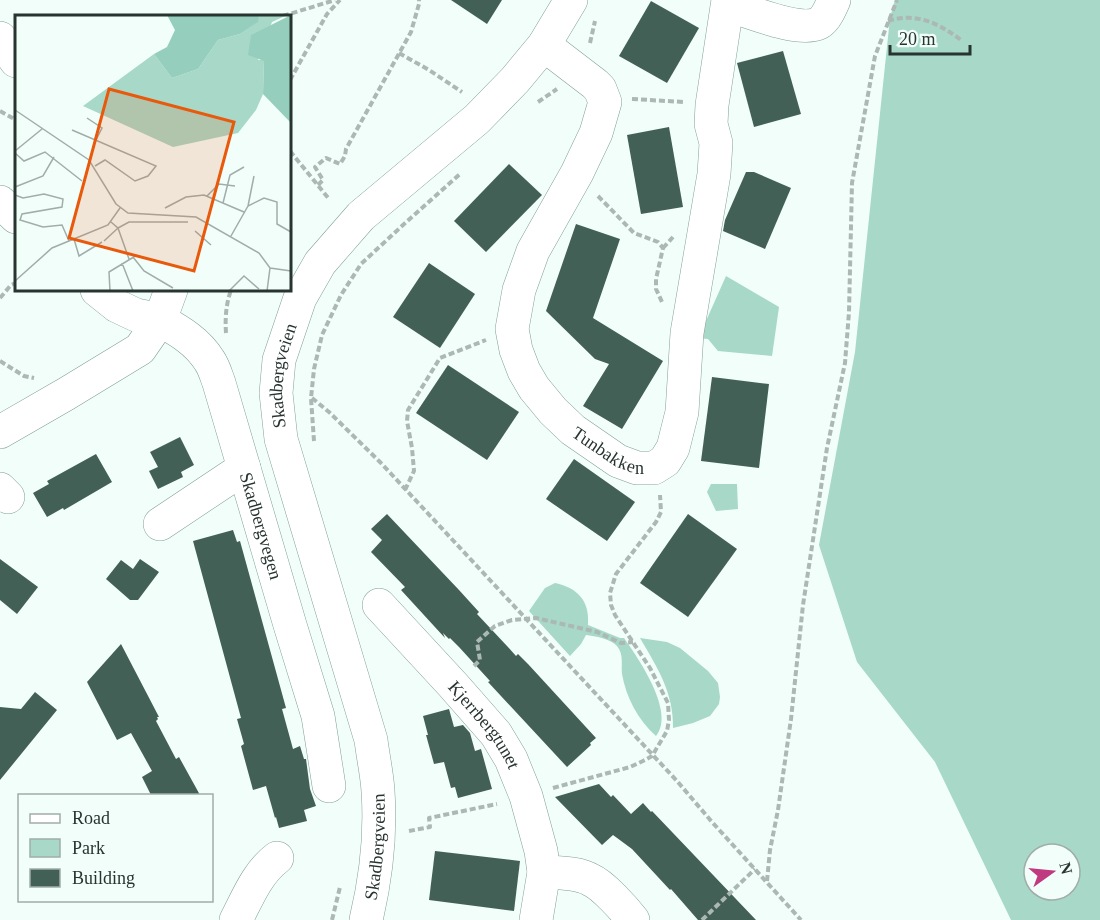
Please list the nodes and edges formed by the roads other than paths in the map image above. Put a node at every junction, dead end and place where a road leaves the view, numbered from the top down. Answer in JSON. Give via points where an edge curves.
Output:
{"nodes":[{"id":1,"x":571,"y":0,"type":"edge"},
{"id":2,"x":834,"y":0,"type":"edge"},
{"id":3,"x":728,"y":2,"type":"edge"},
{"id":4,"x":0,"y":38,"type":"edge"},
{"id":5,"x":544,"y":45,"type":"junction"},
{"id":6,"x":15,"y":60,"type":"edge"},
{"id":7,"x":0,"y":202,"type":"edge"},
{"id":8,"x":15,"y":216,"type":"edge"},
{"id":9,"x":98,"y":291,"type":"edge"},
{"id":10,"x":171,"y":291,"type":"edge"},
{"id":11,"x":292,"y":294,"type":"edge"},
{"id":12,"x":159,"y":320,"type":"junction"},
{"id":13,"x":0,"y":432,"type":"edge"},
{"id":14,"x":244,"y":468,"type":"junction"},
{"id":15,"x":160,"y":524,"type":"dead end"},
{"id":16,"x":379,"y":605,"type":"dead end"},
{"id":17,"x":329,"y":786,"type":"dead end"},
{"id":18,"x":277,"y":858,"type":"dead end"},
{"id":19,"x":544,"y":872,"type":"junction"},
{"id":20,"x":236,"y":920,"type":"edge"},
{"id":21,"x":366,"y":920,"type":"edge"},
{"id":22,"x":536,"y":920,"type":"edge"},
{"id":23,"x":633,"y":920,"type":"edge"}],
"edges":[{"from":1,"to":5,"type":"street","name":"Skadbergveien"},
{"from":2,"to":3,"type":"street","via":[[821,22],[808,27],[774,20]]},
{"from":3,"to":5,"type":"street","name":"Tunbakken","via":[[712,105],[716,143],[711,199],[687,333],[682,412],[673,448],[665,461],[654,468],[637,468],[618,461],[573,430],[534,388],[516,350],[512,329],[519,290],[533,251],[594,139],[605,102],[595,84]]},
{"from":4,"to":6,"type":"street"},
{"from":5,"to":11,"type":"street","name":"Skadbergveien","via":[[477,119],[361,216]]},
{"from":7,"to":8,"type":"street"},
{"from":9,"to":12,"type":"street","name":"Skadbergvegen","via":[[117,306]]},
{"from":10,"to":12,"type":"street"},
{"from":11,"to":21,"type":"street","name":"Skadbergveien","via":[[276,393],[281,439],[371,740],[379,837]]},
{"from":12,"to":13,"type":"street","via":[[140,349]]},
{"from":12,"to":14,"type":"street","name":"Skadbergvegen","via":[[189,337],[211,362]]},
{"from":14,"to":15,"type":"street"},
{"from":14,"to":17,"type":"street","name":"Skadbergvegen","via":[[318,716]]},
{"from":16,"to":19,"type":"street","name":"Kjerrbergtunet","via":[[496,734],[526,796]]},
{"from":18,"to":20,"type":"street","via":[[260,874]]},
{"from":19,"to":22,"type":"street","name":"Kjerrbergtunet"},
{"from":19,"to":23,"type":"street","via":[[570,873],[592,880]]}]}
